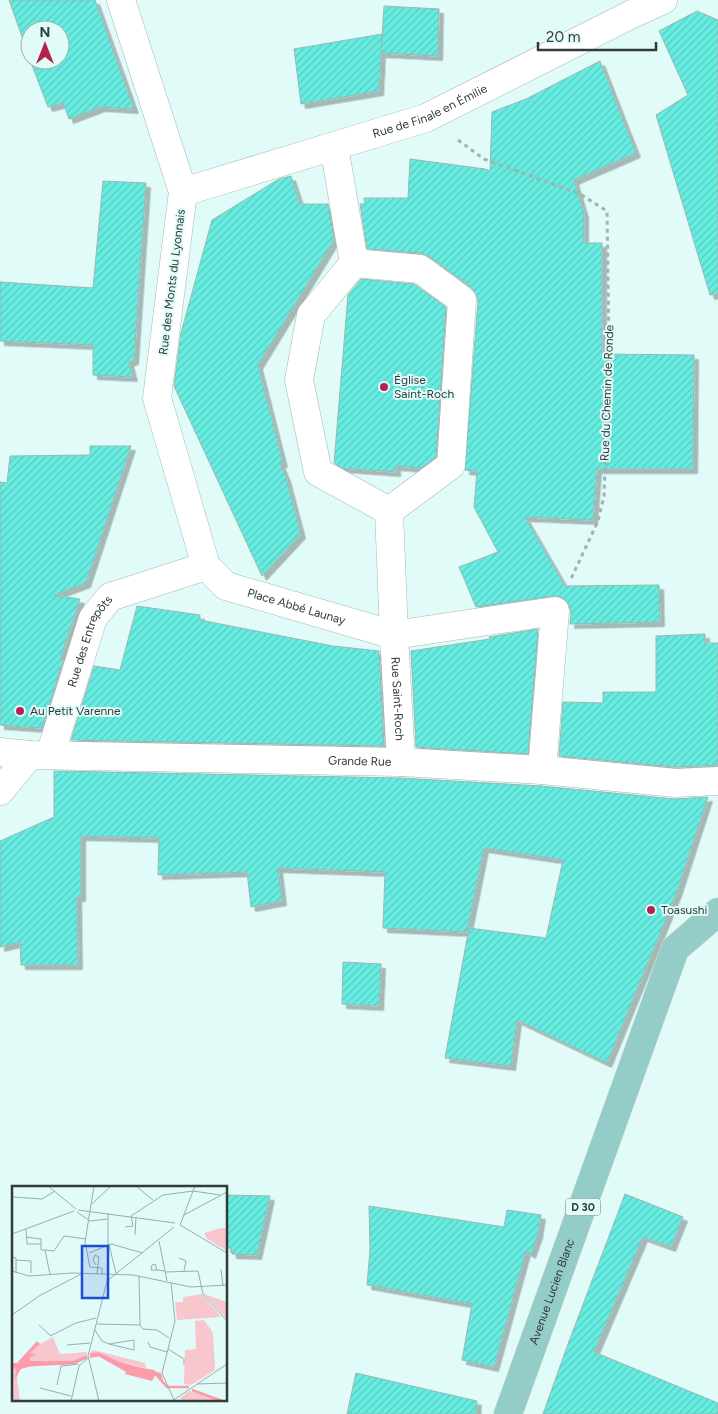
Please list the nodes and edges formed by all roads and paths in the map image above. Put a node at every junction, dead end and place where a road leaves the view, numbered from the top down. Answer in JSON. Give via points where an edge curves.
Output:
{"nodes":[{"id":1,"x":121,"y":0,"type":"edge"},
{"id":2,"x":663,"y":0,"type":"edge"},
{"id":3,"x":426,"y":118,"type":"junction"},
{"id":4,"x":334,"y":146,"type":"junction"},
{"id":5,"x":183,"y":192,"type":"junction"},
{"id":6,"x":354,"y":264,"type":"junction"},
{"id":7,"x":389,"y":511,"type":"junction"},
{"id":8,"x":206,"y":566,"type":"junction"},
{"id":9,"x":555,"y":611,"type":"junction"},
{"id":10,"x":394,"y":635,"type":"junction"},
{"id":11,"x":0,"y":752,"type":"edge"},
{"id":12,"x":40,"y":755,"type":"junction"},
{"id":13,"x":401,"y":762,"type":"junction"},
{"id":14,"x":542,"y":770,"type":"junction"},
{"id":15,"x":718,"y":781,"type":"edge"},
{"id":16,"x":0,"y":791,"type":"edge"},
{"id":17,"x":718,"y":912,"type":"edge"},
{"id":18,"x":508,"y":1414,"type":"edge"}],
"edges":[{"from":1,"to":5,"type":"street","name":"Rue des Monts du Lyonnais"},
{"from":2,"to":3,"type":"street","name":"Rue de Finale en Émilie"},
{"from":3,"to":4,"type":"street","name":"Rue de Finale en Émilie"},
{"from":3,"to":9,"type":"path","name":"Rue du Chemin de Ronde","via":[[484,159],[580,194],[607,211],[609,345],[604,496],[598,521]]},
{"from":4,"to":5,"type":"street","name":"Rue de Finale en Émilie"},
{"from":4,"to":6,"type":"street"},
{"from":5,"to":8,"type":"street","name":"Rue des Monts du Lyonnais","via":[[157,398]]},
{"from":6,"to":7,"type":"street","via":[[311,316],[299,380],[318,472]]},
{"from":6,"to":7,"type":"street","via":[[420,269],[462,300],[450,465]]},
{"from":7,"to":10,"type":"street"},
{"from":8,"to":10,"type":"street","name":"Place Abbé Launay","via":[[226,586]]},
{"from":8,"to":12,"type":"street","name":"Rue des Entrepôts","via":[[110,597],[93,618]]},
{"from":9,"to":10,"type":"street","name":"Place Abbé Launay"},
{"from":9,"to":14,"type":"street"},
{"from":10,"to":13,"type":"street","name":"Rue Saint-Roch"},
{"from":11,"to":12,"type":"street","name":"Grande Rue"},
{"from":12,"to":13,"type":"street","name":"Grande Rue"},
{"from":12,"to":16,"type":"street"},
{"from":13,"to":14,"type":"street","name":"Grande Rue"},
{"from":14,"to":15,"type":"street","name":"Grande Rue","via":[[676,783]]},
{"from":17,"to":18,"type":"main road","name":"Avenue Lucien Blanc","number":"D 30","via":[[675,949]]}]}
